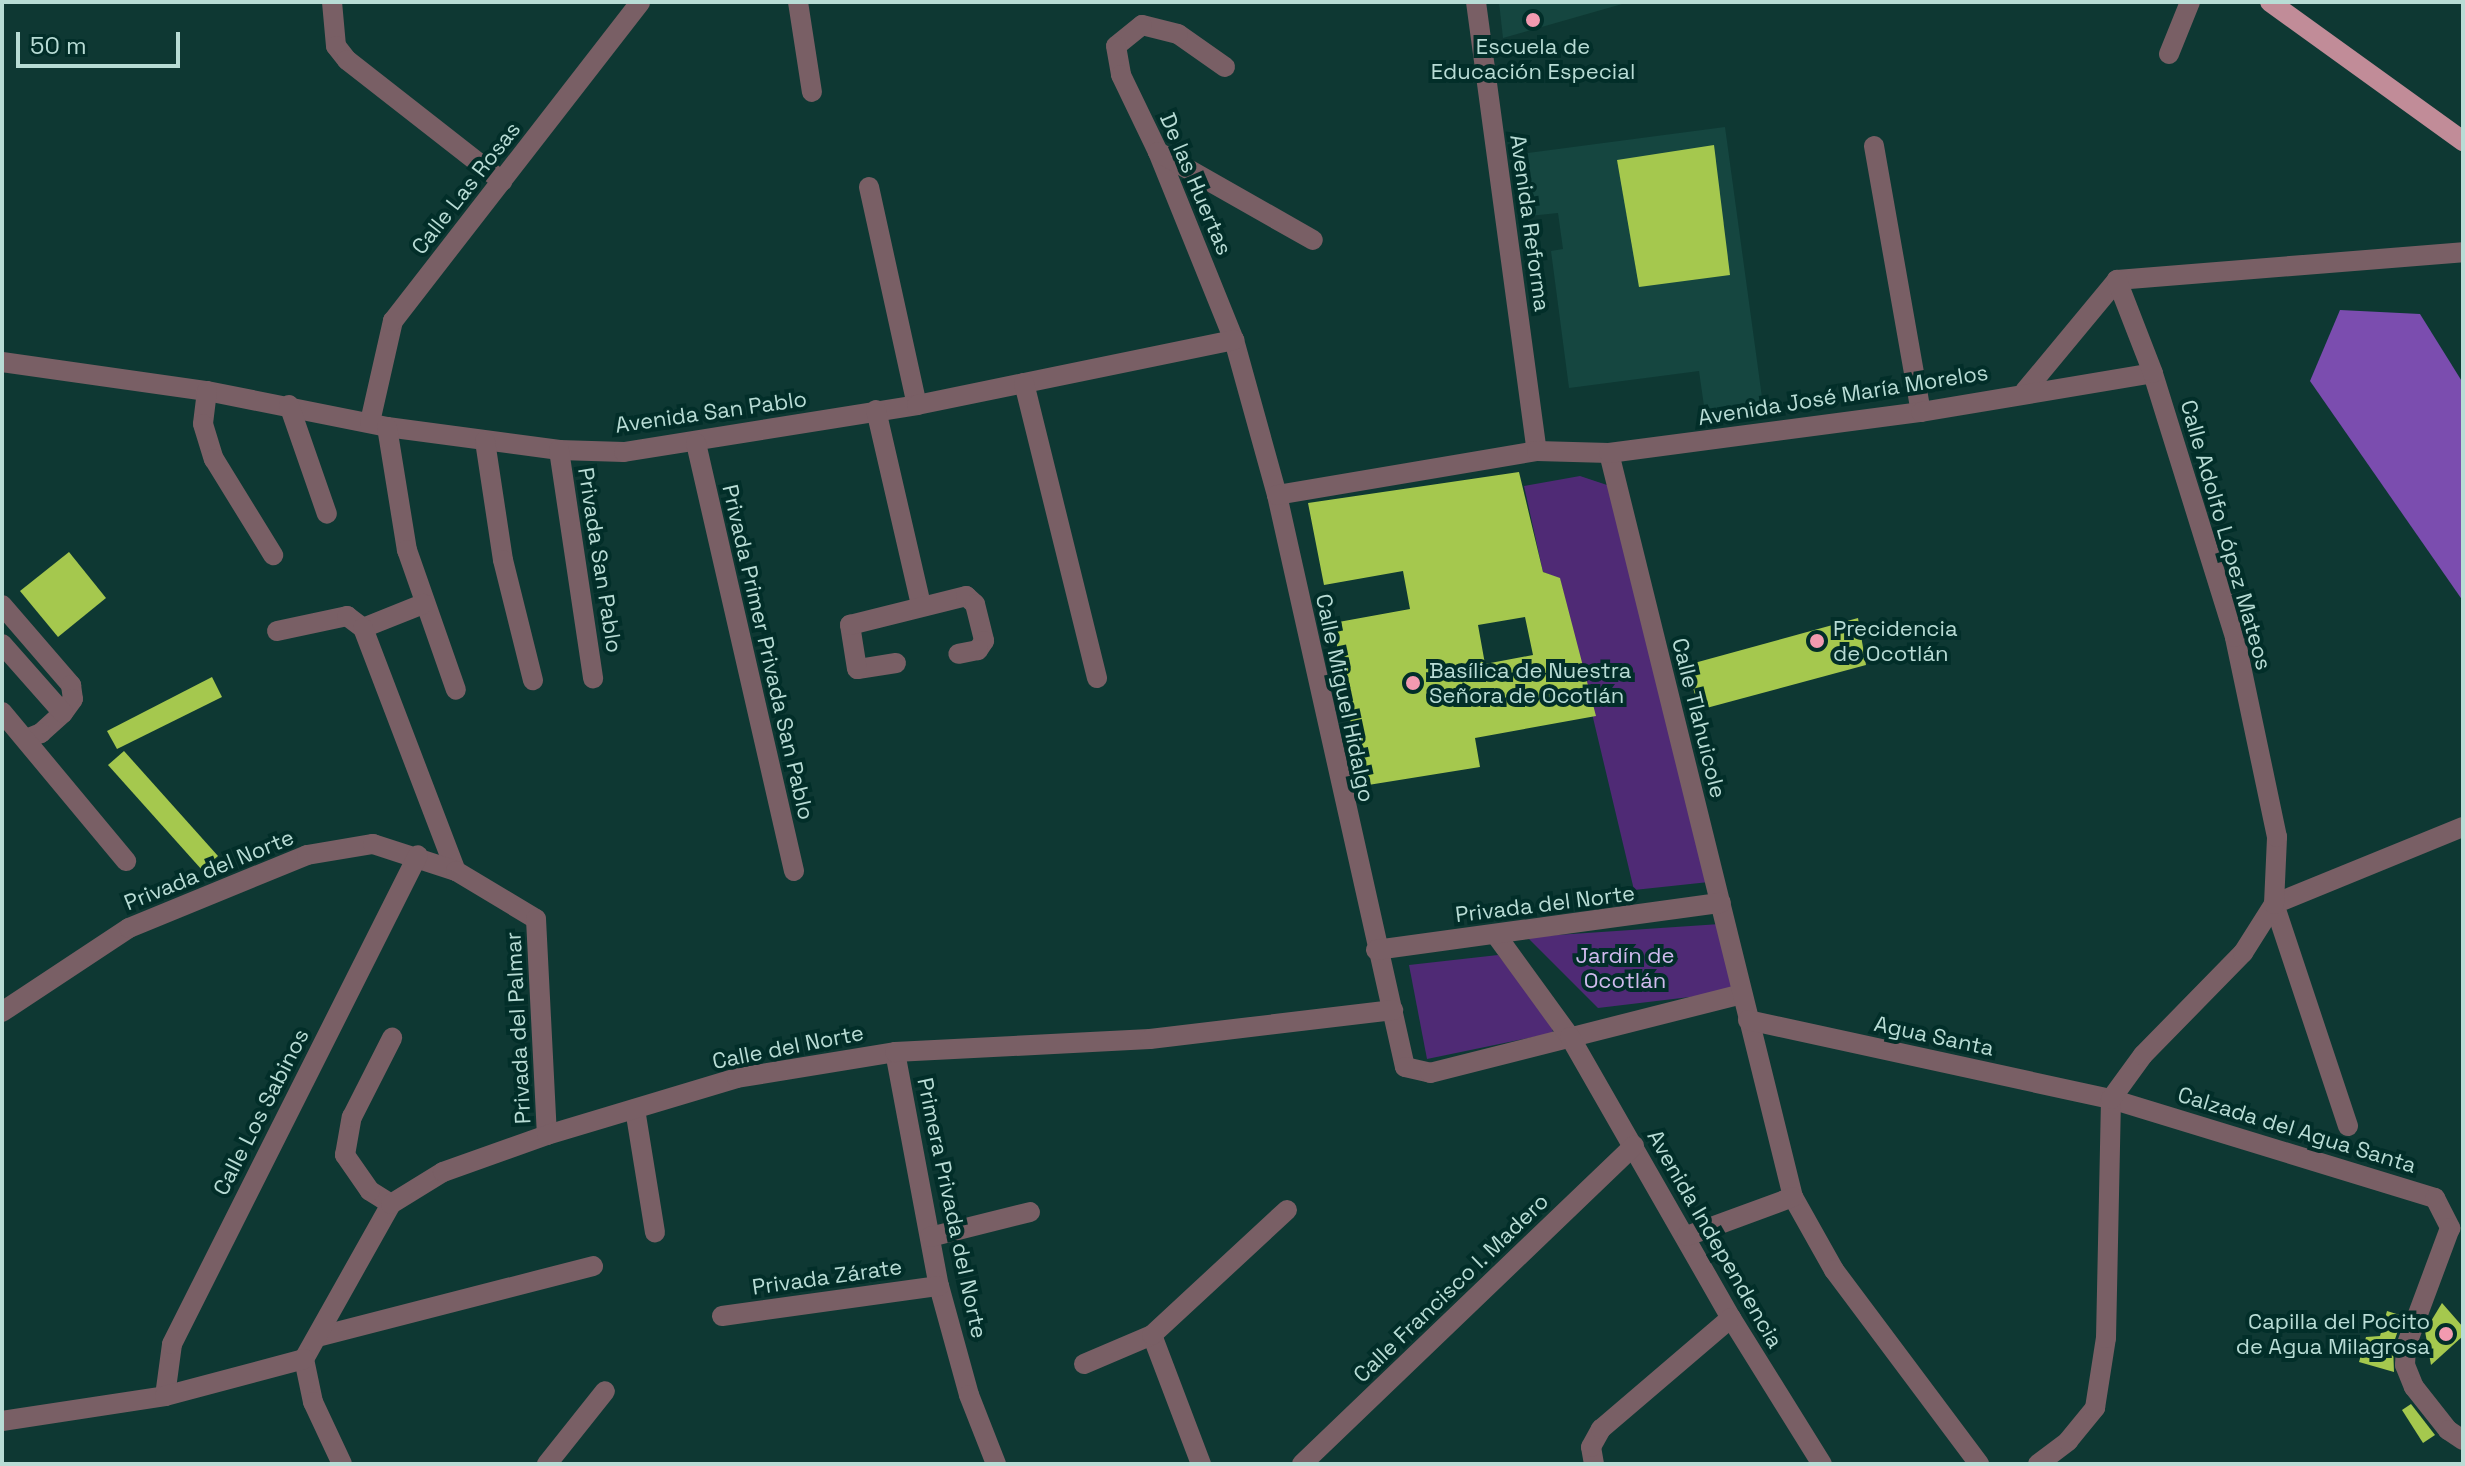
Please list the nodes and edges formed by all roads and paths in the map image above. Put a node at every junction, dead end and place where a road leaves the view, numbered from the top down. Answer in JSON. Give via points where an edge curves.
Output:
{"nodes":[{"id":1,"x":332,"y":2,"type":"edge"},
{"id":2,"x":640,"y":2,"type":"edge"},
{"id":3,"x":798,"y":2,"type":"edge"},
{"id":4,"x":1476,"y":2,"type":"edge"},
{"id":5,"x":2190,"y":2,"type":"edge"},
{"id":6,"x":2273,"y":3,"type":"edge"},
{"id":7,"x":2169,"y":54,"type":"dead end"},
{"id":8,"x":1225,"y":67,"type":"dead end"},
{"id":9,"x":812,"y":92,"type":"dead end"},
{"id":10,"x":2463,"y":141,"type":"edge"},
{"id":11,"x":1874,"y":146,"type":"dead end"},
{"id":12,"x":1158,"y":152,"type":"junction"},
{"id":13,"x":502,"y":181,"type":"junction"},
{"id":14,"x":869,"y":187,"type":"dead end"},
{"id":15,"x":1313,"y":240,"type":"dead end"},
{"id":16,"x":2463,"y":252,"type":"edge"},
{"id":17,"x":2117,"y":280,"type":"junction"},
{"id":18,"x":1234,"y":340,"type":"junction"},
{"id":19,"x":2,"y":362,"type":"edge"},
{"id":20,"x":2153,"y":373,"type":"junction"},
{"id":21,"x":1024,"y":383,"type":"junction"},
{"id":22,"x":207,"y":391,"type":"junction"},
{"id":23,"x":2025,"y":391,"type":"junction"},
{"id":24,"x":289,"y":405,"type":"junction"},
{"id":25,"x":917,"y":405,"type":"junction"},
{"id":26,"x":876,"y":410,"type":"junction"},
{"id":27,"x":1921,"y":412,"type":"junction"},
{"id":28,"x":379,"y":424,"type":"junction"},
{"id":29,"x":485,"y":441,"type":"junction"},
{"id":30,"x":696,"y":443,"type":"junction"},
{"id":31,"x":559,"y":450,"type":"junction"},
{"id":32,"x":1537,"y":451,"type":"junction"},
{"id":33,"x":1609,"y":453,"type":"junction"},
{"id":34,"x":1277,"y":495,"type":"junction"},
{"id":35,"x":327,"y":514,"type":"dead end"},
{"id":36,"x":273,"y":555,"type":"dead end"},
{"id":37,"x":423,"y":604,"type":"junction"},
{"id":38,"x":2,"y":605,"type":"edge"},
{"id":39,"x":921,"y":605,"type":"junction"},
{"id":40,"x":363,"y":628,"type":"junction"},
{"id":41,"x":277,"y":631,"type":"dead end"},
{"id":42,"x":2,"y":644,"type":"edge"},
{"id":43,"x":958,"y":654,"type":"dead end"},
{"id":44,"x":896,"y":663,"type":"dead end"},
{"id":45,"x":593,"y":678,"type":"dead end"},
{"id":46,"x":1097,"y":678,"type":"dead end"},
{"id":47,"x":533,"y":680,"type":"dead end"},
{"id":48,"x":456,"y":690,"type":"dead end"},
{"id":49,"x":2,"y":712,"type":"edge"},
{"id":50,"x":63,"y":713,"type":"junction"},
{"id":51,"x":26,"y":739,"type":"junction"},
{"id":52,"x":2463,"y":827,"type":"edge"},
{"id":53,"x":418,"y":855,"type":"junction"},
{"id":54,"x":126,"y":861,"type":"dead end"},
{"id":55,"x":456,"y":871,"type":"junction"},
{"id":56,"x":794,"y":871,"type":"dead end"},
{"id":57,"x":1721,"y":903,"type":"junction"},
{"id":58,"x":2274,"y":904,"type":"junction"},
{"id":59,"x":536,"y":919,"type":"joint"},
{"id":60,"x":1496,"y":935,"type":"junction"},
{"id":61,"x":1376,"y":950,"type":"junction"},
{"id":62,"x":1742,"y":994,"type":"junction"},
{"id":63,"x":1393,"y":1010,"type":"junction"},
{"id":64,"x":2,"y":1012,"type":"edge"},
{"id":65,"x":1748,"y":1020,"type":"junction"},
{"id":66,"x":1570,"y":1037,"type":"junction"},
{"id":67,"x":392,"y":1038,"type":"dead end"},
{"id":68,"x":895,"y":1052,"type":"junction"},
{"id":69,"x":2111,"y":1099,"type":"junction"},
{"id":70,"x":635,"y":1109,"type":"junction"},
{"id":71,"x":2348,"y":1126,"type":"dead end"},
{"id":72,"x":547,"y":1135,"type":"junction"},
{"id":73,"x":1634,"y":1146,"type":"junction"},
{"id":74,"x":1793,"y":1197,"type":"junction"},
{"id":75,"x":391,"y":1204,"type":"junction"},
{"id":76,"x":1287,"y":1210,"type":"dead end"},
{"id":77,"x":1030,"y":1212,"type":"dead end"},
{"id":78,"x":655,"y":1232,"type":"dead end"},
{"id":79,"x":1687,"y":1236,"type":"junction"},
{"id":80,"x":930,"y":1237,"type":"junction"},
{"id":81,"x":593,"y":1266,"type":"dead end"},
{"id":82,"x":939,"y":1286,"type":"junction"},
{"id":83,"x":722,"y":1316,"type":"dead end"},
{"id":84,"x":1731,"y":1318,"type":"junction"},
{"id":85,"x":1152,"y":1335,"type":"junction"},
{"id":86,"x":317,"y":1337,"type":"junction"},
{"id":87,"x":304,"y":1359,"type":"junction"},
{"id":88,"x":1084,"y":1364,"type":"dead end"},
{"id":89,"x":605,"y":1391,"type":"dead end"},
{"id":90,"x":165,"y":1396,"type":"junction"},
{"id":91,"x":2,"y":1421,"type":"edge"},
{"id":92,"x":2456,"y":1435,"type":"edge"},
{"id":93,"x":2463,"y":1458,"type":"edge"},
{"id":94,"x":342,"y":1464,"type":"edge"},
{"id":95,"x":547,"y":1464,"type":"edge"},
{"id":96,"x":996,"y":1464,"type":"edge"},
{"id":97,"x":1201,"y":1464,"type":"edge"},
{"id":98,"x":1302,"y":1464,"type":"edge"},
{"id":99,"x":1594,"y":1464,"type":"edge"},
{"id":100,"x":1822,"y":1464,"type":"edge"},
{"id":101,"x":1979,"y":1464,"type":"edge"},
{"id":102,"x":2038,"y":1464,"type":"edge"}],
"edges":[{"from":1,"to":13,"type":"street","via":[[336,46],[347,60]]},
{"from":2,"to":13,"type":"street","name":"Calle Las Rosas"},
{"from":3,"to":9,"type":"street"},
{"from":4,"to":32,"type":"street","name":"Avenida Reforma"},
{"from":5,"to":7,"type":"street"},
{"from":6,"to":10,"type":"main road"},
{"from":8,"to":12,"type":"street","name":"De las Huertas","via":[[1178,34],[1142,25],[1116,46],[1121,75]]},
{"from":11,"to":27,"type":"street"},
{"from":12,"to":15,"type":"street"},
{"from":12,"to":18,"type":"street","name":"De las Huertas"},
{"from":13,"to":28,"type":"street","name":"Calle Las Rosas","via":[[393,321]]},
{"from":14,"to":25,"type":"street"},
{"from":16,"to":17,"type":"street"},
{"from":17,"to":20,"type":"street","name":"Calle Adolfo López Mateos"},
{"from":17,"to":23,"type":"street"},
{"from":18,"to":21,"type":"street","name":"Avenida San Pablo"},
{"from":18,"to":34,"type":"street","name":"Calle Miguel Hidalgo"},
{"from":19,"to":22,"type":"street","name":"Avenida San Pablo"},
{"from":20,"to":23,"type":"street","name":"Avenida José María Morelos"},
{"from":20,"to":58,"type":"street","name":"Calle Adolfo López Mateos","via":[[2235,637],[2277,837]]},
{"from":21,"to":25,"type":"street","name":"Avenida San Pablo"},
{"from":21,"to":46,"type":"street"},
{"from":22,"to":24,"type":"street","name":"Avenida San Pablo"},
{"from":22,"to":36,"type":"street","via":[[203,424],[214,459]]},
{"from":23,"to":27,"type":"street","name":"Avenida José María Morelos"},
{"from":24,"to":28,"type":"street","name":"Avenida San Pablo"},
{"from":24,"to":35,"type":"street"},
{"from":25,"to":26,"type":"street","name":"Avenida San Pablo"},
{"from":26,"to":30,"type":"street","name":"Avenida San Pablo"},
{"from":26,"to":39,"type":"street"},
{"from":27,"to":33,"type":"street","name":"Avenida José María Morelos"},
{"from":28,"to":29,"type":"street","name":"Avenida San Pablo"},
{"from":28,"to":37,"type":"street","name":"Calle Las Rosas"},
{"from":29,"to":31,"type":"street","name":"Avenida San Pablo"},
{"from":29,"to":47,"type":"street","via":[[503,560]]},
{"from":30,"to":31,"type":"street","name":"Avenida San Pablo","via":[[624,452]]},
{"from":30,"to":56,"type":"street","name":"Privada Primer Privada San Pablo"},
{"from":31,"to":45,"type":"street","name":"Privada San Pablo"},
{"from":32,"to":33,"type":"street","name":"Avenida José María Morelos"},
{"from":32,"to":34,"type":"street","name":"Avenida José María Morelos"},
{"from":33,"to":57,"type":"street","name":"Calle Tlahuicole"},
{"from":34,"to":61,"type":"street","name":"Calle Miguel Hidalgo"},
{"from":37,"to":40,"type":"street"},
{"from":37,"to":48,"type":"street","name":"Calle Las Rosas"},
{"from":38,"to":50,"type":"street","via":[[71,685],[73,699]]},
{"from":39,"to":43,"type":"street","via":[[972,598],[983,646]]},
{"from":39,"to":44,"type":"street","via":[[850,625],[857,669]]},
{"from":40,"to":41,"type":"street","via":[[347,616]]},
{"from":40,"to":55,"type":"street"},
{"from":42,"to":50,"type":"street"},
{"from":49,"to":51,"type":"street"},
{"from":50,"to":51,"type":"street"},
{"from":51,"to":54,"type":"street"},
{"from":52,"to":58,"type":"street"},
{"from":53,"to":55,"type":"street","name":"Privada del Norte"},
{"from":53,"to":64,"type":"street","name":"Privada del Norte","via":[[373,844],[307,855],[129,928]]},
{"from":53,"to":90,"type":"street","name":"Calle Los Sabinos","via":[[172,1344]]},
{"from":55,"to":59,"type":"street","name":"Privada del Norte"},
{"from":57,"to":60,"type":"street","name":"Privada del Norte"},
{"from":57,"to":62,"type":"street","name":"Calle Tlahuicole"},
{"from":58,"to":69,"type":"street","name":"Calle Adolfo López Mateos","via":[[2243,953],[2143,1055]]},
{"from":58,"to":71,"type":"street","name":"Calle Adolfo López Mateos"},
{"from":59,"to":72,"type":"street","name":"Privada del Palmar"},
{"from":60,"to":61,"type":"street","name":"Privada del Norte"},
{"from":60,"to":66,"type":"street","name":"Avenida Independencia"},
{"from":61,"to":63,"type":"street","name":"Calle Miguel Hidalgo"},
{"from":62,"to":65,"type":"street","name":"Calle Tlahuicole"},
{"from":62,"to":66,"type":"street"},
{"from":63,"to":66,"type":"street","name":"Calle Miguel Hidalgo","via":[[1405,1067],[1430,1073]]},
{"from":63,"to":68,"type":"street","name":"Calle del Norte","via":[[1150,1039]]},
{"from":65,"to":69,"type":"street","name":"Agua Santa"},
{"from":65,"to":74,"type":"street","name":"Calle Tlahuicole"},
{"from":66,"to":73,"type":"street","name":"Avenida Independencia"},
{"from":67,"to":75,"type":"street","via":[[352,1117],[345,1155],[370,1191]]},
{"from":68,"to":70,"type":"street","name":"Calle del Norte","via":[[737,1078]]},
{"from":68,"to":80,"type":"street","name":"Primera Privada del Norte"},
{"from":69,"to":92,"type":"street","name":"Calzada del Agua Santa","via":[[2435,1198],[2450,1228],[2405,1365],[2414,1387]]},
{"from":69,"to":102,"type":"street","via":[[2106,1338],[2095,1408],[2068,1441]]},
{"from":70,"to":72,"type":"street","name":"Calle del Norte"},
{"from":70,"to":78,"type":"street"},
{"from":72,"to":75,"type":"street","name":"Calle del Norte","via":[[443,1172]]},
{"from":73,"to":79,"type":"street","name":"Avenida Independencia"},
{"from":73,"to":98,"type":"street","name":"Calle Francisco I. Madero"},
{"from":74,"to":79,"type":"street"},
{"from":74,"to":101,"type":"street","name":"Calle Tlahuicole","via":[[1834,1270]]},
{"from":75,"to":86,"type":"street","name":"Calle del Norte"},
{"from":76,"to":85,"type":"street"},
{"from":77,"to":80,"type":"street"},
{"from":79,"to":84,"type":"street","name":"Avenida Independencia"},
{"from":80,"to":82,"type":"street","name":"Primera Privada del Norte"},
{"from":81,"to":86,"type":"street"},
{"from":82,"to":83,"type":"street","name":"Privada Zárate"},
{"from":82,"to":96,"type":"street","name":"Primera Privada del Norte","via":[[969,1395]]},
{"from":84,"to":99,"type":"street","via":[[1601,1429],[1591,1447]]},
{"from":84,"to":100,"type":"street","name":"Avenida Independencia"},
{"from":85,"to":88,"type":"street"},
{"from":85,"to":97,"type":"street"},
{"from":86,"to":87,"type":"street","name":"Calle del Norte"},
{"from":87,"to":90,"type":"street"},
{"from":87,"to":94,"type":"street","via":[[313,1402]]},
{"from":89,"to":95,"type":"street"},
{"from":90,"to":91,"type":"street"},
{"from":92,"to":93,"type":"street","name":"Calzada del Agua Santa"}]}
